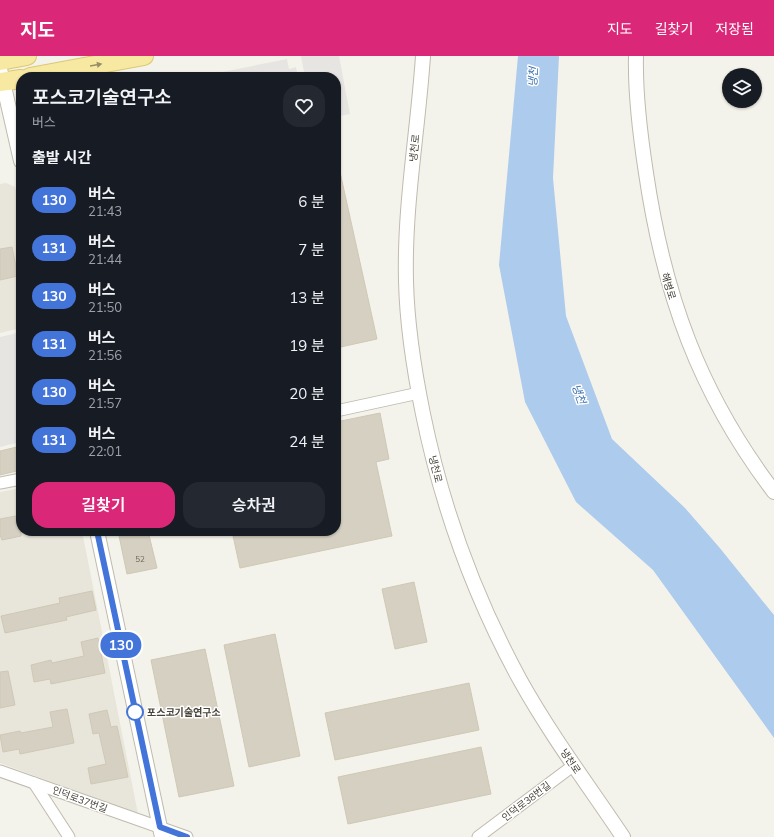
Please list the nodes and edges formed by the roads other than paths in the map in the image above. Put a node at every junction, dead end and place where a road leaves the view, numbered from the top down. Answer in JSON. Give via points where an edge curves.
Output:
{"nodes":[{"id":1,"x":27,"y":56,"type":"edge"},
{"id":2,"x":144,"y":56,"type":"edge"},
{"id":3,"x":415,"y":56,"type":"edge"},
{"id":4,"x":422,"y":56,"type":"edge"},
{"id":5,"x":636,"y":56,"type":"edge"},
{"id":6,"x":0,"y":61,"type":"edge"},
{"id":7,"x":57,"y":72,"type":"edge"},
{"id":8,"x":421,"y":73,"type":"junction"},
{"id":9,"x":1,"y":78,"type":"edge"},
{"id":10,"x":16,"y":79,"type":"edge"},
{"id":11,"x":16,"y":140,"type":"edge"},
{"id":12,"x":419,"y":393,"type":"junction"},
{"id":13,"x":341,"y":410,"type":"edge"},
{"id":14,"x":16,"y":480,"type":"edge"},
{"id":15,"x":0,"y":483,"type":"edge"},
{"id":16,"x":774,"y":492,"type":"edge"},
{"id":17,"x":98,"y":536,"type":"edge"},
{"id":18,"x":574,"y":765,"type":"junction"},
{"id":19,"x":0,"y":771,"type":"edge"},
{"id":20,"x":34,"y":782,"type":"junction"},
{"id":21,"x":161,"y":832,"type":"edge"},
{"id":22,"x":69,"y":837,"type":"edge"},
{"id":23,"x":187,"y":837,"type":"edge"},
{"id":24,"x":478,"y":837,"type":"edge"},
{"id":25,"x":623,"y":837,"type":"edge"}],
"edges":[{"from":1,"to":6,"type":"main road"},
{"from":7,"to":2,"type":"main road","one_way":true},
{"from":3,"to":8,"type":"street"},
{"from":4,"to":8,"type":"street","name":"냉천로"},
{"from":5,"to":16,"type":"street","name":"해병로","via":[[639,117],[654,228],[677,312],[699,367],[724,418]]},
{"from":8,"to":12,"type":"street","name":"냉천로","via":[[406,256],[408,313]]},
{"from":9,"to":10,"type":"main road"},
{"from":9,"to":11,"type":"street"},
{"from":12,"to":13,"type":"street"},
{"from":12,"to":18,"type":"street","name":"냉천로","via":[[439,483],[466,565],[491,624],[521,681]]},
{"from":14,"to":15,"type":"street"},
{"from":17,"to":21,"type":"street"},
{"from":18,"to":24,"type":"street","name":"인덕로38번길"},
{"from":18,"to":25,"type":"street","name":"냉천로"},
{"from":19,"to":20,"type":"street","name":"인덕로37번길"},
{"from":20,"to":21,"type":"street","name":"인덕로37번길"},
{"from":20,"to":22,"type":"street"},
{"from":21,"to":23,"type":"street"}]}
